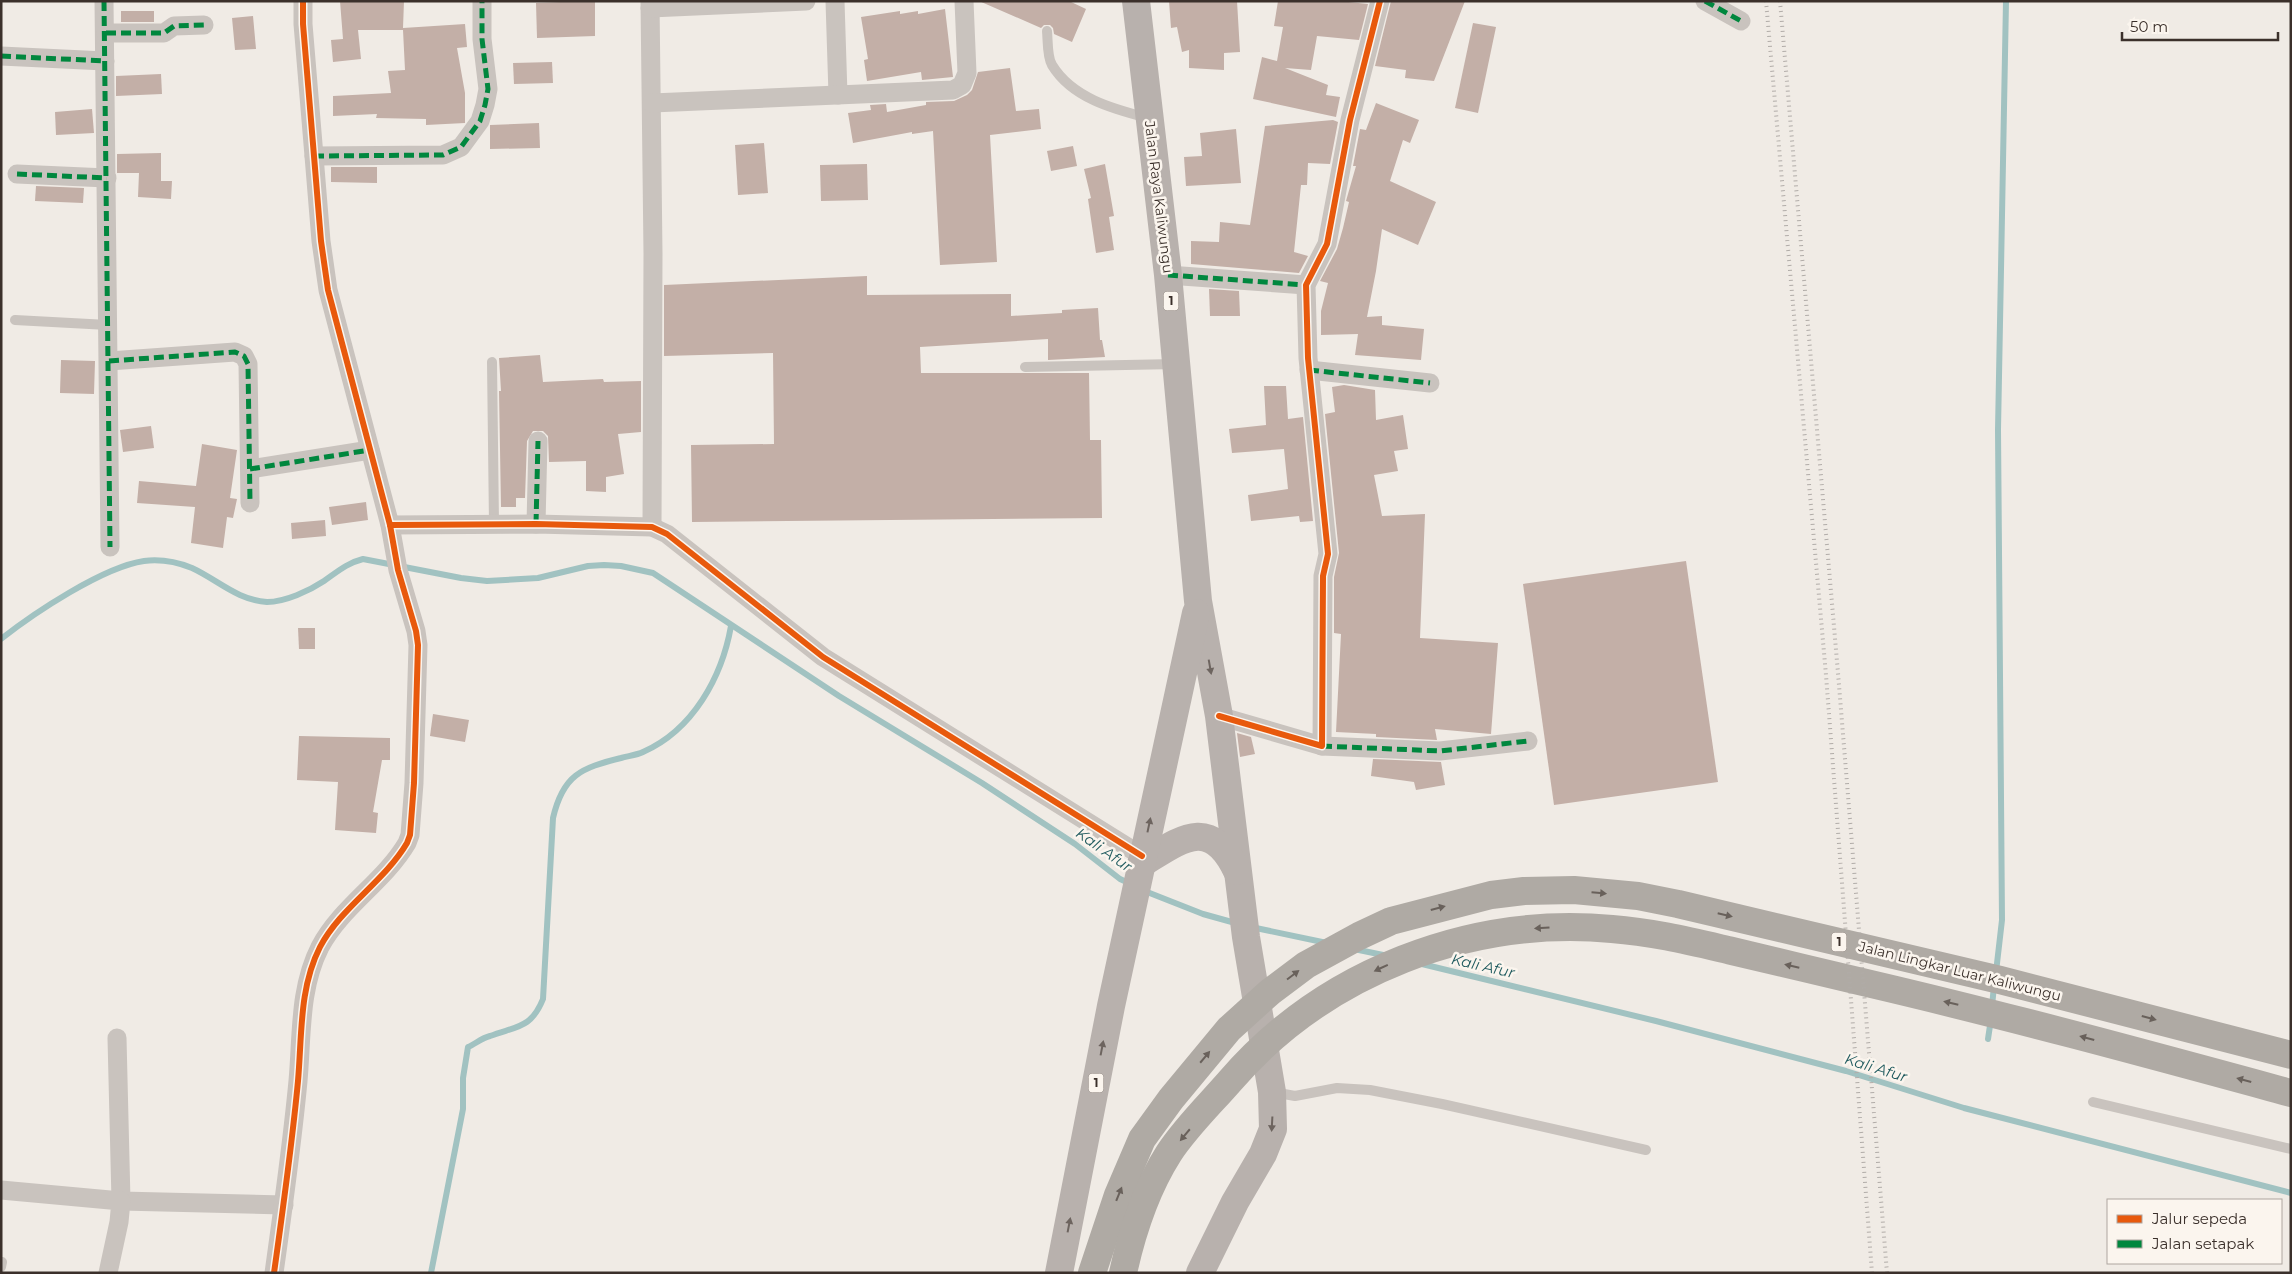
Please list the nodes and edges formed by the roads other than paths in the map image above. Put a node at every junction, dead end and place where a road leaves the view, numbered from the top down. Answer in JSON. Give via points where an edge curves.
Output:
{"nodes":[{"id":1,"x":104,"y":1,"type":"edge"},
{"id":2,"x":303,"y":1,"type":"edge"},
{"id":3,"x":482,"y":1,"type":"edge"},
{"id":4,"x":806,"y":1,"type":"edge"},
{"id":5,"x":835,"y":1,"type":"edge"},
{"id":6,"x":964,"y":1,"type":"edge"},
{"id":7,"x":1136,"y":1,"type":"edge"},
{"id":8,"x":1380,"y":1,"type":"edge"},
{"id":9,"x":1705,"y":1,"type":"edge"},
{"id":10,"x":650,"y":5,"type":"edge"},
{"id":11,"x":1741,"y":21,"type":"dead end"},
{"id":12,"x":204,"y":26,"type":"dead end"},
{"id":13,"x":1047,"y":31,"type":"dead end"},
{"id":14,"x":106,"y":33,"type":"junction"},
{"id":15,"x":1,"y":56,"type":"edge"},
{"id":16,"x":105,"y":62,"type":"junction"},
{"id":17,"x":838,"y":95,"type":"junction"},
{"id":18,"x":652,"y":103,"type":"junction"},
{"id":19,"x":1149,"y":119,"type":"junction"},
{"id":20,"x":314,"y":156,"type":"junction"},
{"id":21,"x":17,"y":174,"type":"dead end"},
{"id":22,"x":107,"y":178,"type":"junction"},
{"id":23,"x":1168,"y":275,"type":"junction"},
{"id":24,"x":1306,"y":285,"type":"junction"},
{"id":25,"x":15,"y":320,"type":"dead end"},
{"id":26,"x":108,"y":325,"type":"junction"},
{"id":27,"x":109,"y":362,"type":"junction"},
{"id":28,"x":492,"y":362,"type":"dead end"},
{"id":29,"x":1177,"y":364,"type":"junction"},
{"id":30,"x":1025,"y":367,"type":"dead end"},
{"id":31,"x":1309,"y":370,"type":"junction"},
{"id":32,"x":1430,"y":383,"type":"dead end"},
{"id":33,"x":538,"y":441,"type":"dead end"},
{"id":34,"x":370,"y":450,"type":"junction"},
{"id":35,"x":250,"y":468,"type":"junction"},
{"id":36,"x":250,"y":503,"type":"dead end"},
{"id":37,"x":494,"y":524,"type":"junction"},
{"id":38,"x":536,"y":524,"type":"junction"},
{"id":39,"x":390,"y":525,"type":"junction"},
{"id":40,"x":652,"y":528,"type":"junction"},
{"id":41,"x":110,"y":547,"type":"dead end"},
{"id":42,"x":1198,"y":601,"type":"junction"},
{"id":43,"x":1219,"y":716,"type":"junction"},
{"id":44,"x":1528,"y":741,"type":"dead end"},
{"id":45,"x":1322,"y":746,"type":"junction"},
{"id":46,"x":1139,"y":872,"type":"junction"},
{"id":47,"x":1238,"y":874,"type":"junction"},
{"id":48,"x":117,"y":1038,"type":"dead end"},
{"id":49,"x":2291,"y":1055,"type":"edge"},
{"id":50,"x":1272,"y":1092,"type":"junction"},
{"id":51,"x":2291,"y":1093,"type":"edge"},
{"id":52,"x":2093,"y":1102,"type":"dead end"},
{"id":53,"x":2291,"y":1149,"type":"edge"},
{"id":54,"x":1646,"y":1150,"type":"dead end"},
{"id":55,"x":1,"y":1190,"type":"edge"},
{"id":56,"x":121,"y":1201,"type":"junction"},
{"id":57,"x":284,"y":1205,"type":"junction"},
{"id":58,"x":2,"y":1262,"type":"edge"},
{"id":59,"x":1,"y":1267,"type":"edge"},
{"id":60,"x":108,"y":1273,"type":"edge"},
{"id":61,"x":274,"y":1273,"type":"edge"},
{"id":62,"x":1059,"y":1273,"type":"edge"},
{"id":63,"x":1092,"y":1273,"type":"edge"},
{"id":64,"x":1123,"y":1273,"type":"edge"},
{"id":65,"x":1200,"y":1273,"type":"edge"}],
"edges":[{"from":1,"to":14,"type":"street"},
{"from":2,"to":20,"type":"street"},
{"from":3,"to":20,"type":"street","via":[[482,39],[488,89],[480,121],[461,147],[443,154]]},
{"from":4,"to":10,"type":"street"},
{"from":5,"to":17,"type":"street"},
{"from":6,"to":17,"type":"street","via":[[967,73],[962,85],[953,90]]},
{"from":7,"to":19,"type":"main road","name":"Jalan Raya Kaliwungu","number":"1"},
{"from":8,"to":24,"type":"street","via":[[1350,120],[1327,244]]},
{"from":9,"to":11,"type":"street"},
{"from":10,"to":18,"type":"street"},
{"from":12,"to":14,"type":"street","via":[[174,26],[164,33]]},
{"from":13,"to":19,"type":"lane","via":[[1051,64],[1067,82],[1087,98]]},
{"from":14,"to":16,"type":"street"},
{"from":15,"to":16,"type":"street"},
{"from":16,"to":22,"type":"street"},
{"from":17,"to":18,"type":"street"},
{"from":18,"to":40,"type":"street"},
{"from":19,"to":23,"type":"main road","name":"Jalan Raya Kaliwungu","number":"1"},
{"from":20,"to":34,"type":"street","via":[[328,290]]},
{"from":21,"to":22,"type":"street"},
{"from":22,"to":26,"type":"street"},
{"from":23,"to":24,"type":"street"},
{"from":23,"to":29,"type":"main road","name":"Jalan Raya Kaliwungu","number":"1"},
{"from":24,"to":31,"type":"street"},
{"from":25,"to":26,"type":"lane"},
{"from":26,"to":27,"type":"street"},
{"from":27,"to":35,"type":"street","via":[[235,352],[244,356],[248,364]]},
{"from":27,"to":41,"type":"street"},
{"from":28,"to":37,"type":"lane"},
{"from":29,"to":30,"type":"lane"},
{"from":29,"to":42,"type":"main road","name":"Jalan Raya Kaliwungu","number":"1"},
{"from":31,"to":32,"type":"street"},
{"from":31,"to":45,"type":"street","via":[[1328,554],[1323,576]]},
{"from":33,"to":38,"type":"street"},
{"from":34,"to":35,"type":"street"},
{"from":34,"to":39,"type":"street"},
{"from":35,"to":36,"type":"street"},
{"from":37,"to":38,"type":"street"},
{"from":37,"to":39,"type":"street"},
{"from":38,"to":40,"type":"street"},
{"from":39,"to":57,"type":"street","via":[[418,645],[410,835],[403,851],[326,936],[314,961],[302,1010],[298,1081]]},
{"from":40,"to":46,"type":"street","via":[[667,534],[823,657]]},
{"from":42,"to":43,"type":"main road","number":"1","one_way":true},
{"from":46,"to":42,"type":"main road","number":"1","one_way":true},
{"from":43,"to":45,"type":"street"},
{"from":43,"to":47,"type":"main road","number":"1"},
{"from":44,"to":45,"type":"street","via":[[1440,751]]},
{"from":46,"to":47,"type":"main road","via":[[1179,840],[1198,836],[1216,842],[1229,854]]},
{"from":62,"to":46,"type":"main road","number":"1","one_way":true},
{"from":47,"to":50,"type":"main road","number":"1"},
{"from":48,"to":56,"type":"street"},
{"from":63,"to":49,"type":"highway","name":"Jalan Lingkar Luar Kaliwungu","number":"1","one_way":true,"via":[[1118,1195],[1142,1139],[1229,1029],[1306,965],[1359,936],[1391,921],[1491,895],[1574,890],[1638,896],[2000,980]]},
{"from":50,"to":54,"type":"lane","via":[[1295,1096],[1337,1088],[1370,1090]]},
{"from":50,"to":65,"type":"main road","number":"1","one_way":true,"via":[[1273,1129]]},
{"from":51,"to":64,"type":"highway","one_way":true,"via":[[1998,1014],[1678,939],[1613,929],[1514,930],[1426,950],[1379,968],[1311,1007],[1252,1056],[1169,1153],[1132,1234]]},
{"from":52,"to":53,"type":"lane"},
{"from":55,"to":56,"type":"street"},
{"from":56,"to":57,"type":"street"},
{"from":56,"to":60,"type":"street"},
{"from":57,"to":61,"type":"street"},
{"from":58,"to":59,"type":"lane"}]}
